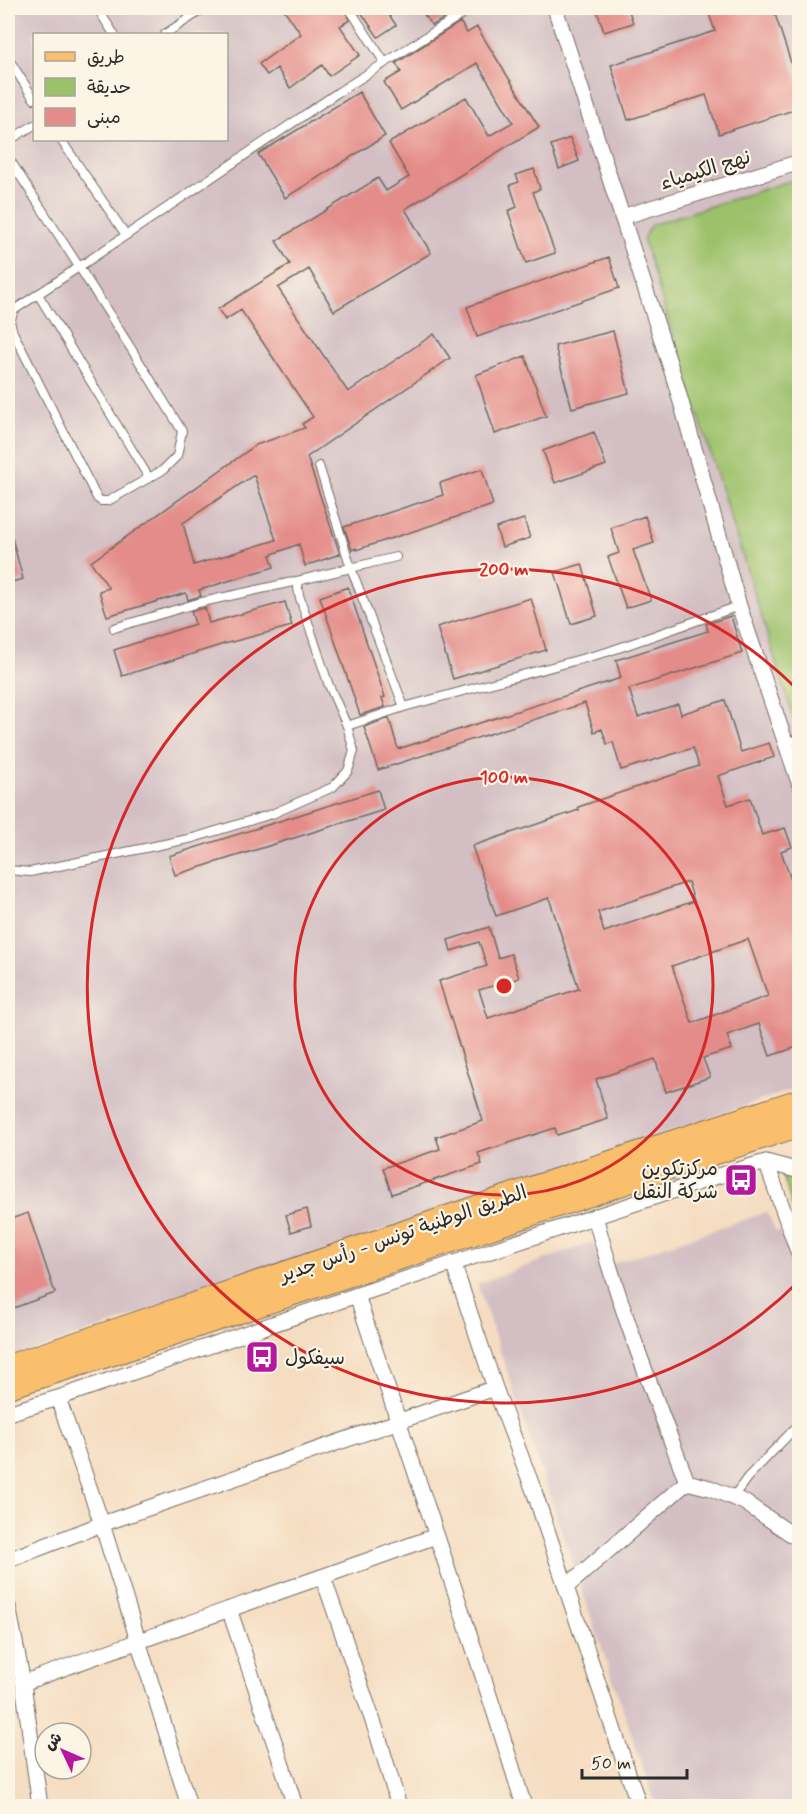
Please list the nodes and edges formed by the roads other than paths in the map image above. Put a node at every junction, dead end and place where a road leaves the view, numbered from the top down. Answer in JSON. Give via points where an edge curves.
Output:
{"nodes":[{"id":1,"x":97,"y":8,"type":"edge"},
{"id":2,"x":205,"y":8,"type":"edge"},
{"id":3,"x":349,"y":8,"type":"edge"},
{"id":4,"x":472,"y":8,"type":"edge"},
{"id":5,"x":555,"y":8,"type":"edge"},
{"id":6,"x":113,"y":33,"type":"edge"},
{"id":7,"x":167,"y":33,"type":"edge"},
{"id":8,"x":8,"y":58,"type":"edge"},
{"id":9,"x":385,"y":63,"type":"junction"},
{"id":10,"x":33,"y":97,"type":"edge"},
{"id":11,"x":33,"y":126,"type":"edge"},
{"id":12,"x":8,"y":141,"type":"edge"},
{"id":13,"x":62,"y":141,"type":"edge"},
{"id":14,"x":8,"y":157,"type":"edge"},
{"id":15,"x":800,"y":162,"type":"edge"},
{"id":16,"x":622,"y":217,"type":"junction"},
{"id":17,"x":126,"y":235,"type":"junction"},
{"id":18,"x":79,"y":267,"type":"junction"},
{"id":19,"x":38,"y":294,"type":"junction"},
{"id":20,"x":319,"y":466,"type":"dead end"},
{"id":21,"x":149,"y":478,"type":"junction"},
{"id":22,"x":396,"y":557,"type":"dead end"},
{"id":23,"x":351,"y":568,"type":"junction"},
{"id":24,"x":297,"y":581,"type":"junction"},
{"id":25,"x":739,"y":606,"type":"junction"},
{"id":26,"x":114,"y":628,"type":"dead end"},
{"id":27,"x":404,"y":707,"type":"junction"},
{"id":28,"x":347,"y":726,"type":"junction"},
{"id":29,"x":793,"y":740,"type":"edge"},
{"id":30,"x":800,"y":785,"type":"edge"},
{"id":31,"x":8,"y":870,"type":"edge"},
{"id":32,"x":800,"y":1101,"type":"edge"},
{"id":33,"x":800,"y":1124,"type":"edge"},
{"id":34,"x":766,"y":1162,"type":"junction"},
{"id":35,"x":800,"y":1171,"type":"edge"},
{"id":36,"x":595,"y":1216,"type":"junction"},
{"id":37,"x":800,"y":1257,"type":"edge"},
{"id":38,"x":453,"y":1263,"type":"junction"},
{"id":39,"x":357,"y":1295,"type":"junction"},
{"id":40,"x":8,"y":1367,"type":"edge"},
{"id":41,"x":8,"y":1386,"type":"edge"},
{"id":42,"x":495,"y":1388,"type":"junction"},
{"id":43,"x":58,"y":1398,"type":"junction"},
{"id":44,"x":8,"y":1413,"type":"edge"},
{"id":45,"x":397,"y":1421,"type":"junction"},
{"id":46,"x":800,"y":1423,"type":"edge"},
{"id":47,"x":687,"y":1482,"type":"junction"},
{"id":48,"x":733,"y":1497,"type":"junction"},
{"id":49,"x":102,"y":1524,"type":"junction"},
{"id":50,"x":436,"y":1536,"type":"junction"},
{"id":51,"x":800,"y":1540,"type":"edge"},
{"id":52,"x":8,"y":1560,"type":"edge"},
{"id":53,"x":323,"y":1578,"type":"junction"},
{"id":54,"x":566,"y":1587,"type":"junction"},
{"id":55,"x":8,"y":1606,"type":"edge"},
{"id":56,"x":229,"y":1609,"type":"junction"},
{"id":57,"x":139,"y":1640,"type":"junction"},
{"id":58,"x":23,"y":1683,"type":"junction"},
{"id":59,"x":40,"y":1806,"type":"edge"},
{"id":60,"x":189,"y":1806,"type":"edge"},
{"id":61,"x":295,"y":1806,"type":"edge"},
{"id":62,"x":399,"y":1806,"type":"edge"},
{"id":63,"x":524,"y":1806,"type":"edge"},
{"id":64,"x":639,"y":1806,"type":"edge"}],
"edges":[{"from":1,"to":6,"type":"lane"},
{"from":2,"to":7,"type":"lane"},
{"from":3,"to":9,"type":"lane"},
{"from":4,"to":9,"type":"lane"},
{"from":5,"to":16,"type":"street"},
{"from":8,"to":10,"type":"lane"},
{"from":9,"to":17,"type":"lane"},
{"from":11,"to":12,"type":"lane"},
{"from":13,"to":17,"type":"lane"},
{"from":14,"to":18,"type":"lane"},
{"from":15,"to":16,"type":"street","name":"نهج الكيمياء"},
{"from":16,"to":25,"type":"street","via":[[675,381]]},
{"from":17,"to":18,"type":"lane"},
{"from":18,"to":19,"type":"lane"},
{"from":18,"to":21,"type":"lane","via":[[182,431],[177,456]]},
{"from":19,"to":21,"type":"lane"},
{"from":19,"to":21,"type":"lane","via":[[14,310],[10,322],[97,498],[108,501]]},
{"from":20,"to":23,"type":"lane"},
{"from":22,"to":23,"type":"lane"},
{"from":23,"to":24,"type":"lane"},
{"from":23,"to":27,"type":"lane"},
{"from":24,"to":26,"type":"lane","via":[[198,603]]},
{"from":24,"to":28,"type":"lane","via":[[328,683]]},
{"from":25,"to":27,"type":"lane","via":[[607,651]]},
{"from":25,"to":29,"type":"street"},
{"from":27,"to":28,"type":"lane"},
{"from":28,"to":31,"type":"lane","via":[[354,751],[348,771],[333,787],[272,814],[193,838],[30,872]]},
{"from":29,"to":30,"type":"street"},
{"from":32,"to":40,"type":"main road","name":"الطريق الوطنية تونس - رأس جدير"},
{"from":33,"to":41,"type":"main road","name":"الطريق الوطنية تونس - رأس جدير"},
{"from":34,"to":35,"type":"street"},
{"from":34,"to":36,"type":"street"},
{"from":34,"to":37,"type":"street"},
{"from":36,"to":38,"type":"street"},
{"from":36,"to":47,"type":"street","via":[[650,1385]]},
{"from":38,"to":39,"type":"street"},
{"from":38,"to":42,"type":"street"},
{"from":39,"to":43,"type":"street"},
{"from":39,"to":45,"type":"street"},
{"from":42,"to":45,"type":"street"},
{"from":42,"to":54,"type":"street"},
{"from":43,"to":44,"type":"street"},
{"from":43,"to":49,"type":"street"},
{"from":45,"to":49,"type":"street"},
{"from":45,"to":50,"type":"street"},
{"from":46,"to":48,"type":"lane"},
{"from":47,"to":48,"type":"street"},
{"from":47,"to":54,"type":"street"},
{"from":48,"to":51,"type":"street"},
{"from":49,"to":52,"type":"street"},
{"from":49,"to":57,"type":"street"},
{"from":50,"to":53,"type":"street"},
{"from":50,"to":63,"type":"street"},
{"from":53,"to":56,"type":"street"},
{"from":53,"to":62,"type":"street"},
{"from":54,"to":64,"type":"street"},
{"from":55,"to":58,"type":"street"},
{"from":56,"to":57,"type":"street"},
{"from":56,"to":61,"type":"street"},
{"from":57,"to":58,"type":"street"},
{"from":57,"to":60,"type":"street"},
{"from":58,"to":59,"type":"street"}]}
